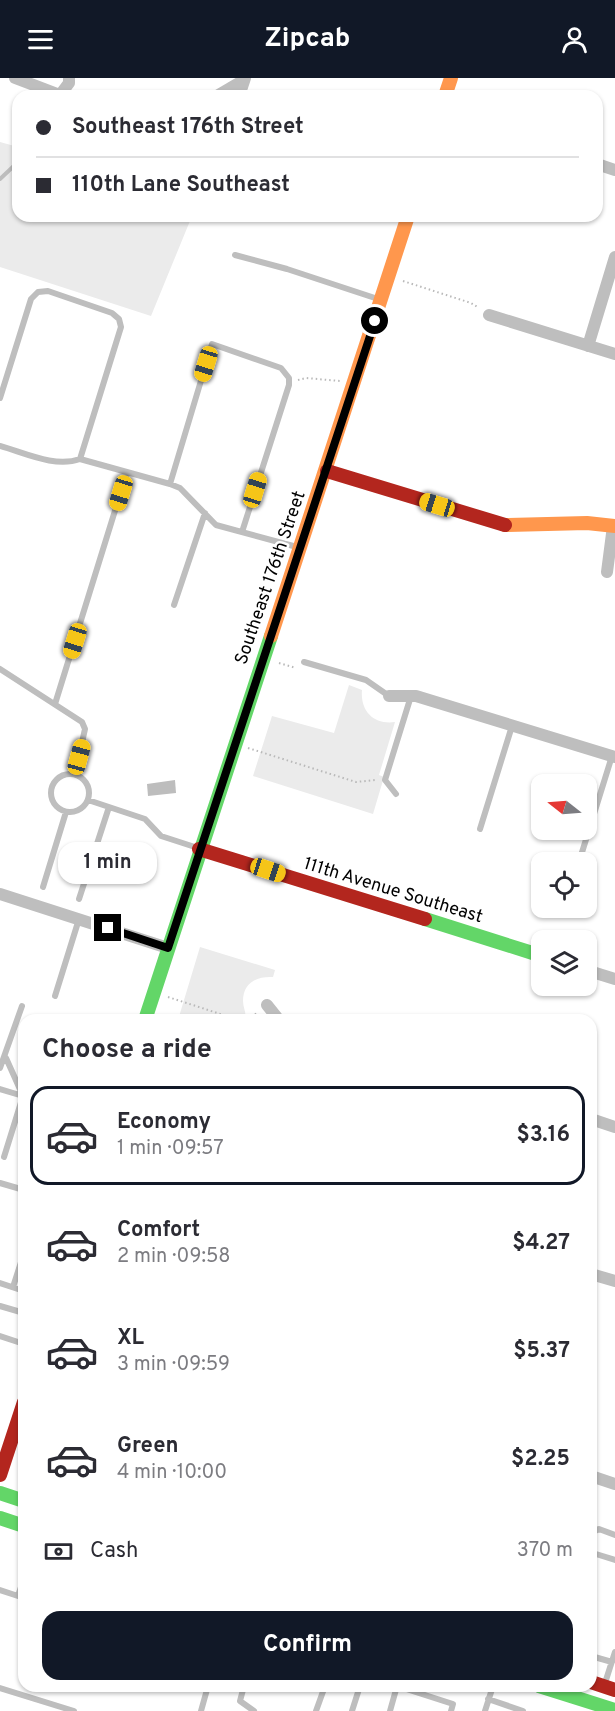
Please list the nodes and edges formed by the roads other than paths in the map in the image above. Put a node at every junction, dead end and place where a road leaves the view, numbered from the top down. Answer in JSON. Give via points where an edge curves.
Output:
{"nodes":[{"id":1,"x":15,"y":78,"type":"edge"},
{"id":2,"x":245,"y":79,"type":"edge"},
{"id":3,"x":47,"y":90,"type":"edge"},
{"id":4,"x":228,"y":90,"type":"edge"},
{"id":5,"x":406,"y":222,"type":"edge"},
{"id":6,"x":235,"y":255,"type":"dead end"},
{"id":7,"x":615,"y":257,"type":"edge"},
{"id":8,"x":381,"y":301,"type":"junction"},
{"id":9,"x":489,"y":315,"type":"road end"},
{"id":10,"x":588,"y":346,"type":"junction"},
{"id":11,"x":615,"y":354,"type":"edge"},
{"id":12,"x":0,"y":398,"type":"edge"},
{"id":13,"x":0,"y":446,"type":"edge"},
{"id":14,"x":80,"y":459,"type":"junction"},
{"id":15,"x":327,"y":471,"type":"junction"},
{"id":16,"x":127,"y":472,"type":"junction"},
{"id":17,"x":170,"y":483,"type":"junction"},
{"id":18,"x":205,"y":513,"type":"junction"},
{"id":19,"x":614,"y":526,"type":"edge"},
{"id":20,"x":242,"y":532,"type":"junction"},
{"id":21,"x":300,"y":548,"type":"junction"},
{"id":22,"x":607,"y":572,"type":"dead end"},
{"id":23,"x":174,"y":605,"type":"dead end"},
{"id":24,"x":304,"y":662,"type":"road end"},
{"id":25,"x":0,"y":669,"type":"edge"},
{"id":26,"x":389,"y":696,"type":"joint"},
{"id":27,"x":411,"y":696,"type":"junction"},
{"id":28,"x":55,"y":704,"type":"junction"},
{"id":29,"x":512,"y":726,"type":"junction"},
{"id":30,"x":613,"y":757,"type":"edge"},
{"id":31,"x":75,"y":774,"type":"junction"},
{"id":32,"x":396,"y":794,"type":"dead end"},
{"id":33,"x":88,"y":800,"type":"junction"},
{"id":34,"x":109,"y":807,"type":"junction"},
{"id":35,"x":66,"y":812,"type":"junction"},
{"id":36,"x":480,"y":829,"type":"dead end"},
{"id":37,"x":200,"y":849,"type":"junction"},
{"id":38,"x":582,"y":852,"type":"edge"},
{"id":39,"x":43,"y":887,"type":"dead end"},
{"id":40,"x":0,"y":894,"type":"edge"},
{"id":41,"x":79,"y":899,"type":"dead end"},
{"id":42,"x":79,"y":919,"type":"junction"},
{"id":43,"x":168,"y":948,"type":"junction"},
{"id":44,"x":531,"y":953,"type":"edge"},
{"id":45,"x":597,"y":973,"type":"edge"},
{"id":46,"x":615,"y":979,"type":"edge"},
{"id":47,"x":55,"y":996,"type":"dead end"},
{"id":48,"x":267,"y":1005,"type":"dead end"},
{"id":49,"x":22,"y":1006,"type":"dead end"},
{"id":50,"x":20,"y":1014,"type":"edge"},
{"id":51,"x":147,"y":1014,"type":"edge"},
{"id":52,"x":272,"y":1014,"type":"edge"},
{"id":53,"x":18,"y":1019,"type":"edge"},
{"id":54,"x":6,"y":1058,"type":"junction"},
{"id":55,"x":0,"y":1068,"type":"edge"},
{"id":56,"x":18,"y":1083,"type":"edge"},
{"id":57,"x":0,"y":1089,"type":"edge"},
{"id":58,"x":18,"y":1094,"type":"edge"},
{"id":59,"x":18,"y":1114,"type":"edge"},
{"id":60,"x":597,"y":1121,"type":"edge"},
{"id":61,"x":615,"y":1127,"type":"edge"},
{"id":62,"x":4,"y":1156,"type":"dead end"},
{"id":63,"x":0,"y":1183,"type":"edge"},
{"id":64,"x":18,"y":1188,"type":"edge"},
{"id":65,"x":18,"y":1271,"type":"edge"},
{"id":66,"x":597,"y":1276,"type":"edge"},
{"id":67,"x":615,"y":1281,"type":"edge"},
{"id":68,"x":0,"y":1283,"type":"edge"},
{"id":69,"x":13,"y":1287,"type":"junction"},
{"id":70,"x":18,"y":1289,"type":"edge"},
{"id":71,"x":0,"y":1306,"type":"edge"},
{"id":72,"x":18,"y":1311,"type":"edge"},
{"id":73,"x":0,"y":1336,"type":"edge"},
{"id":74,"x":18,"y":1342,"type":"edge"},
{"id":75,"x":18,"y":1439,"type":"edge"},
{"id":76,"x":1,"y":1467,"type":"edge"},
{"id":77,"x":597,"y":1478,"type":"edge"},
{"id":78,"x":615,"y":1484,"type":"edge"},
{"id":79,"x":0,"y":1493,"type":"edge"},
{"id":80,"x":18,"y":1499,"type":"edge"},
{"id":81,"x":0,"y":1518,"type":"edge"},
{"id":82,"x":18,"y":1524,"type":"edge"},
{"id":83,"x":597,"y":1530,"type":"edge"},
{"id":84,"x":615,"y":1535,"type":"edge"},
{"id":85,"x":597,"y":1554,"type":"edge"},
{"id":86,"x":615,"y":1560,"type":"edge"},
{"id":87,"x":0,"y":1590,"type":"edge"},
{"id":88,"x":18,"y":1596,"type":"edge"},
{"id":89,"x":615,"y":1652,"type":"edge"},
{"id":90,"x":597,"y":1658,"type":"edge"},
{"id":91,"x":612,"y":1662,"type":"junction"},
{"id":92,"x":603,"y":1686,"type":"edge"},
{"id":93,"x":0,"y":1688,"type":"edge"},
{"id":94,"x":206,"y":1692,"type":"edge"},
{"id":95,"x":242,"y":1692,"type":"edge"},
{"id":96,"x":323,"y":1692,"type":"edge"},
{"id":97,"x":358,"y":1692,"type":"edge"},
{"id":98,"x":395,"y":1692,"type":"edge"},
{"id":99,"x":416,"y":1692,"type":"edge"},
{"id":100,"x":491,"y":1692,"type":"edge"},
{"id":101,"x":558,"y":1692,"type":"edge"},
{"id":102,"x":488,"y":1700,"type":"junction"},
{"id":103,"x":615,"y":1710,"type":"edge"},
{"id":104,"x":74,"y":1711,"type":"edge"},
{"id":105,"x":201,"y":1711,"type":"edge"},
{"id":106,"x":254,"y":1711,"type":"edge"},
{"id":107,"x":316,"y":1711,"type":"edge"},
{"id":108,"x":352,"y":1711,"type":"edge"},
{"id":109,"x":390,"y":1711,"type":"edge"},
{"id":110,"x":451,"y":1711,"type":"edge"},
{"id":111,"x":485,"y":1711,"type":"edge"},
{"id":112,"x":524,"y":1711,"type":"edge"}],
"edges":[{"from":1,"to":3,"type":"street"},
{"from":2,"to":4,"type":"street"},
{"from":5,"to":8,"type":"main road","name":"Southeast 176th Street"},
{"from":6,"to":8,"type":"lane"},
{"from":7,"to":10,"type":"street"},
{"from":8,"to":15,"type":"main road","name":"Southeast 176th Street"},
{"from":9,"to":10,"type":"street"},
{"from":10,"to":11,"type":"street"},
{"from":12,"to":14,"type":"lane","via":[[31,299],[38,292],[48,291],[112,313],[121,327]]},
{"from":13,"to":14,"type":"lane","via":[[57,462]]},
{"from":14,"to":16,"type":"lane"},
{"from":15,"to":19,"type":"main road","via":[[503,525],[526,527],[568,522]]},
{"from":15,"to":21,"type":"main road","name":"Southeast 176th Street"},
{"from":16,"to":17,"type":"lane"},
{"from":16,"to":28,"type":"lane"},
{"from":17,"to":18,"type":"lane"},
{"from":17,"to":20,"type":"lane","via":[[212,344],[281,368],[289,385]]},
{"from":18,"to":20,"type":"lane","via":[[216,525]]},
{"from":18,"to":23,"type":"lane"},
{"from":19,"to":22,"type":"street"},
{"from":20,"to":21,"type":"lane"},
{"from":21,"to":37,"type":"main road","name":"Southeast 176th Street"},
{"from":24,"to":26,"type":"lane","via":[[366,680]]},
{"from":25,"to":28,"type":"lane"},
{"from":26,"to":27,"type":"street"},
{"from":27,"to":29,"type":"street"},
{"from":27,"to":32,"type":"lane","via":[[385,780]]},
{"from":28,"to":31,"type":"lane","via":[[82,722],[85,729]]},
{"from":29,"to":30,"type":"street"},
{"from":29,"to":36,"type":"lane"},
{"from":30,"to":38,"type":"lane"},
{"from":31,"to":33,"type":"lane","via":[[87,782]]},
{"from":31,"to":35,"type":"lane","via":[[60,776],[51,788],[54,803]]},
{"from":33,"to":34,"type":"lane"},
{"from":33,"to":35,"type":"lane","via":[[80,810]]},
{"from":34,"to":37,"type":"lane","via":[[146,819],[161,836]]},
{"from":34,"to":41,"type":"lane"},
{"from":35,"to":39,"type":"lane"},
{"from":37,"to":43,"type":"main road","name":"Southeast 176th Street"},
{"from":37,"to":44,"type":"main road","name":"111th Avenue Southeast"},
{"from":40,"to":42,"type":"street"},
{"from":42,"to":43,"type":"street"},
{"from":42,"to":47,"type":"lane"},
{"from":43,"to":51,"type":"main road","name":"Southeast 176th Street"},
{"from":45,"to":46,"type":"street"},
{"from":48,"to":52,"type":"street"},
{"from":49,"to":50,"type":"lane"},
{"from":53,"to":54,"type":"lane"},
{"from":54,"to":55,"type":"lane"},
{"from":54,"to":56,"type":"lane"},
{"from":57,"to":58,"type":"lane"},
{"from":59,"to":62,"type":"lane"},
{"from":60,"to":61,"type":"street"},
{"from":63,"to":64,"type":"lane"},
{"from":65,"to":69,"type":"lane"},
{"from":66,"to":67,"type":"street"},
{"from":68,"to":69,"type":"lane"},
{"from":69,"to":70,"type":"lane"},
{"from":71,"to":72,"type":"lane"},
{"from":73,"to":74,"type":"lane"},
{"from":75,"to":76,"type":"main road"},
{"from":77,"to":78,"type":"street"},
{"from":79,"to":80,"type":"main road"},
{"from":81,"to":82,"type":"main road"},
{"from":83,"to":84,"type":"lane"},
{"from":85,"to":86,"type":"lane"},
{"from":87,"to":88,"type":"lane"},
{"from":89,"to":91,"type":"lane"},
{"from":90,"to":91,"type":"lane"},
{"from":91,"to":92,"type":"lane"},
{"from":93,"to":104,"type":"lane"},
{"from":94,"to":105,"type":"lane"},
{"from":95,"to":106,"type":"lane","via":[[240,1701]]},
{"from":96,"to":107,"type":"lane"},
{"from":97,"to":108,"type":"lane"},
{"from":98,"to":109,"type":"lane"},
{"from":99,"to":110,"type":"lane","via":[[453,1704]]},
{"from":100,"to":102,"type":"lane"},
{"from":101,"to":103,"type":"main road"},
{"from":102,"to":111,"type":"lane"},
{"from":102,"to":112,"type":"lane"}]}
